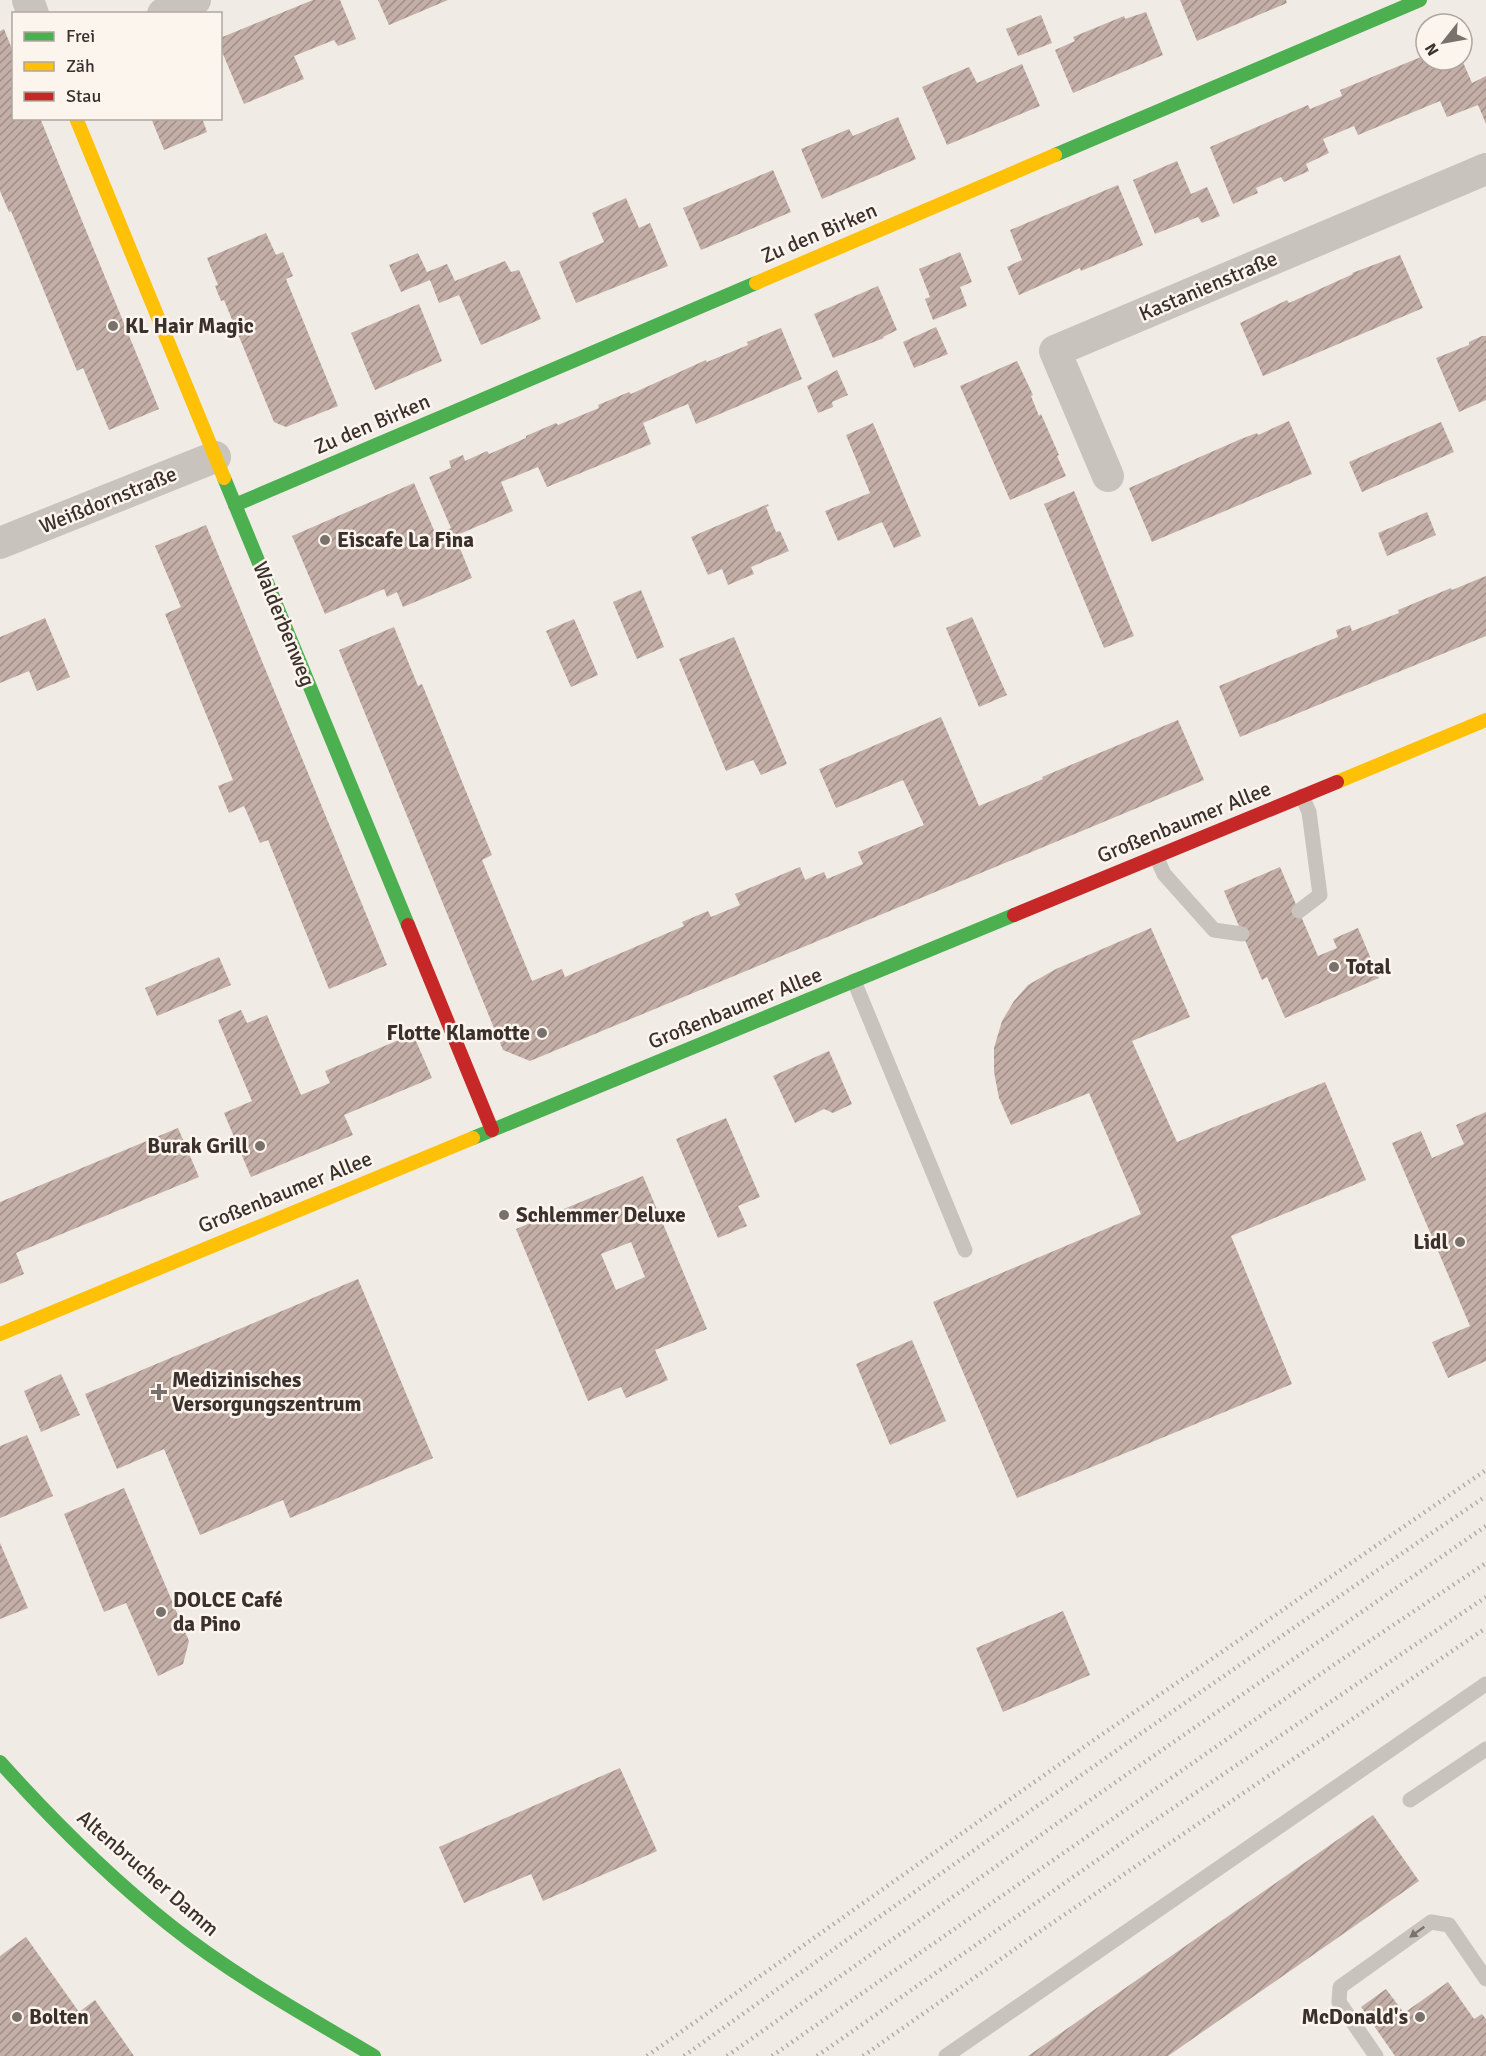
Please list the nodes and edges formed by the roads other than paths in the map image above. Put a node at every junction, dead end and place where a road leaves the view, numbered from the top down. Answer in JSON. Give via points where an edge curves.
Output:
{"nodes":[{"id":1,"x":195,"y":0,"type":"edge"},
{"id":2,"x":1420,"y":0,"type":"edge"},
{"id":3,"x":168,"y":12,"type":"edge"},
{"id":4,"x":77,"y":120,"type":"edge"},
{"id":5,"x":1486,"y":169,"type":"edge"},
{"id":6,"x":215,"y":457,"type":"junction"},
{"id":7,"x":1108,"y":476,"type":"dead end"},
{"id":8,"x":235,"y":505,"type":"junction"},
{"id":9,"x":0,"y":543,"type":"edge"},
{"id":10,"x":1486,"y":720,"type":"edge"},
{"id":11,"x":1302,"y":796,"type":"junction"},
{"id":12,"x":1156,"y":856,"type":"junction"},
{"id":13,"x":1299,"y":910,"type":"dead end"},
{"id":14,"x":1242,"y":934,"type":"dead end"},
{"id":15,"x":854,"y":981,"type":"junction"},
{"id":16,"x":492,"y":1130,"type":"junction"},
{"id":17,"x":965,"y":1250,"type":"dead end"},
{"id":18,"x":0,"y":1334,"type":"edge"},
{"id":19,"x":1486,"y":1684,"type":"edge"},
{"id":20,"x":1486,"y":1749,"type":"edge"},
{"id":21,"x":0,"y":1762,"type":"edge"},
{"id":22,"x":1410,"y":1800,"type":"dead end"},
{"id":23,"x":1486,"y":1978,"type":"edge"},
{"id":24,"x":374,"y":2056,"type":"edge"},
{"id":25,"x":946,"y":2056,"type":"edge"},
{"id":26,"x":1376,"y":2056,"type":"edge"}],
"edges":[{"from":1,"to":3,"type":"street"},
{"from":2,"to":8,"type":"street","name":"Zu den Birken"},
{"from":4,"to":6,"type":"street","name":"Walderbenweg"},
{"from":5,"to":7,"type":"street","name":"Kastanienstraße","via":[[1055,351]]},
{"from":6,"to":8,"type":"street","name":"Walderbenweg"},
{"from":6,"to":9,"type":"street","name":"Weißdornstraße"},
{"from":8,"to":16,"type":"street","name":"Walderbenweg"},
{"from":10,"to":11,"type":"street","name":"Großenbaumer Allee"},
{"from":11,"to":12,"type":"street","name":"Großenbaumer Allee"},
{"from":11,"to":13,"type":"lane","via":[[1309,812],[1320,895]]},
{"from":12,"to":14,"type":"lane","via":[[1164,874],[1214,930]]},
{"from":12,"to":15,"type":"street","name":"Großenbaumer Allee"},
{"from":15,"to":16,"type":"street","name":"Großenbaumer Allee"},
{"from":15,"to":17,"type":"lane"},
{"from":16,"to":18,"type":"street","name":"Großenbaumer Allee"},
{"from":19,"to":25,"type":"lane"},
{"from":20,"to":22,"type":"lane"},
{"from":21,"to":24,"type":"street","name":"Altenbrucher Damm","via":[[51,1817],[172,1926],[240,1974]]},
{"from":23,"to":26,"type":"lane","one_way":true,"via":[[1449,1926],[1431,1922],[1340,1987],[1340,2002]]}]}
